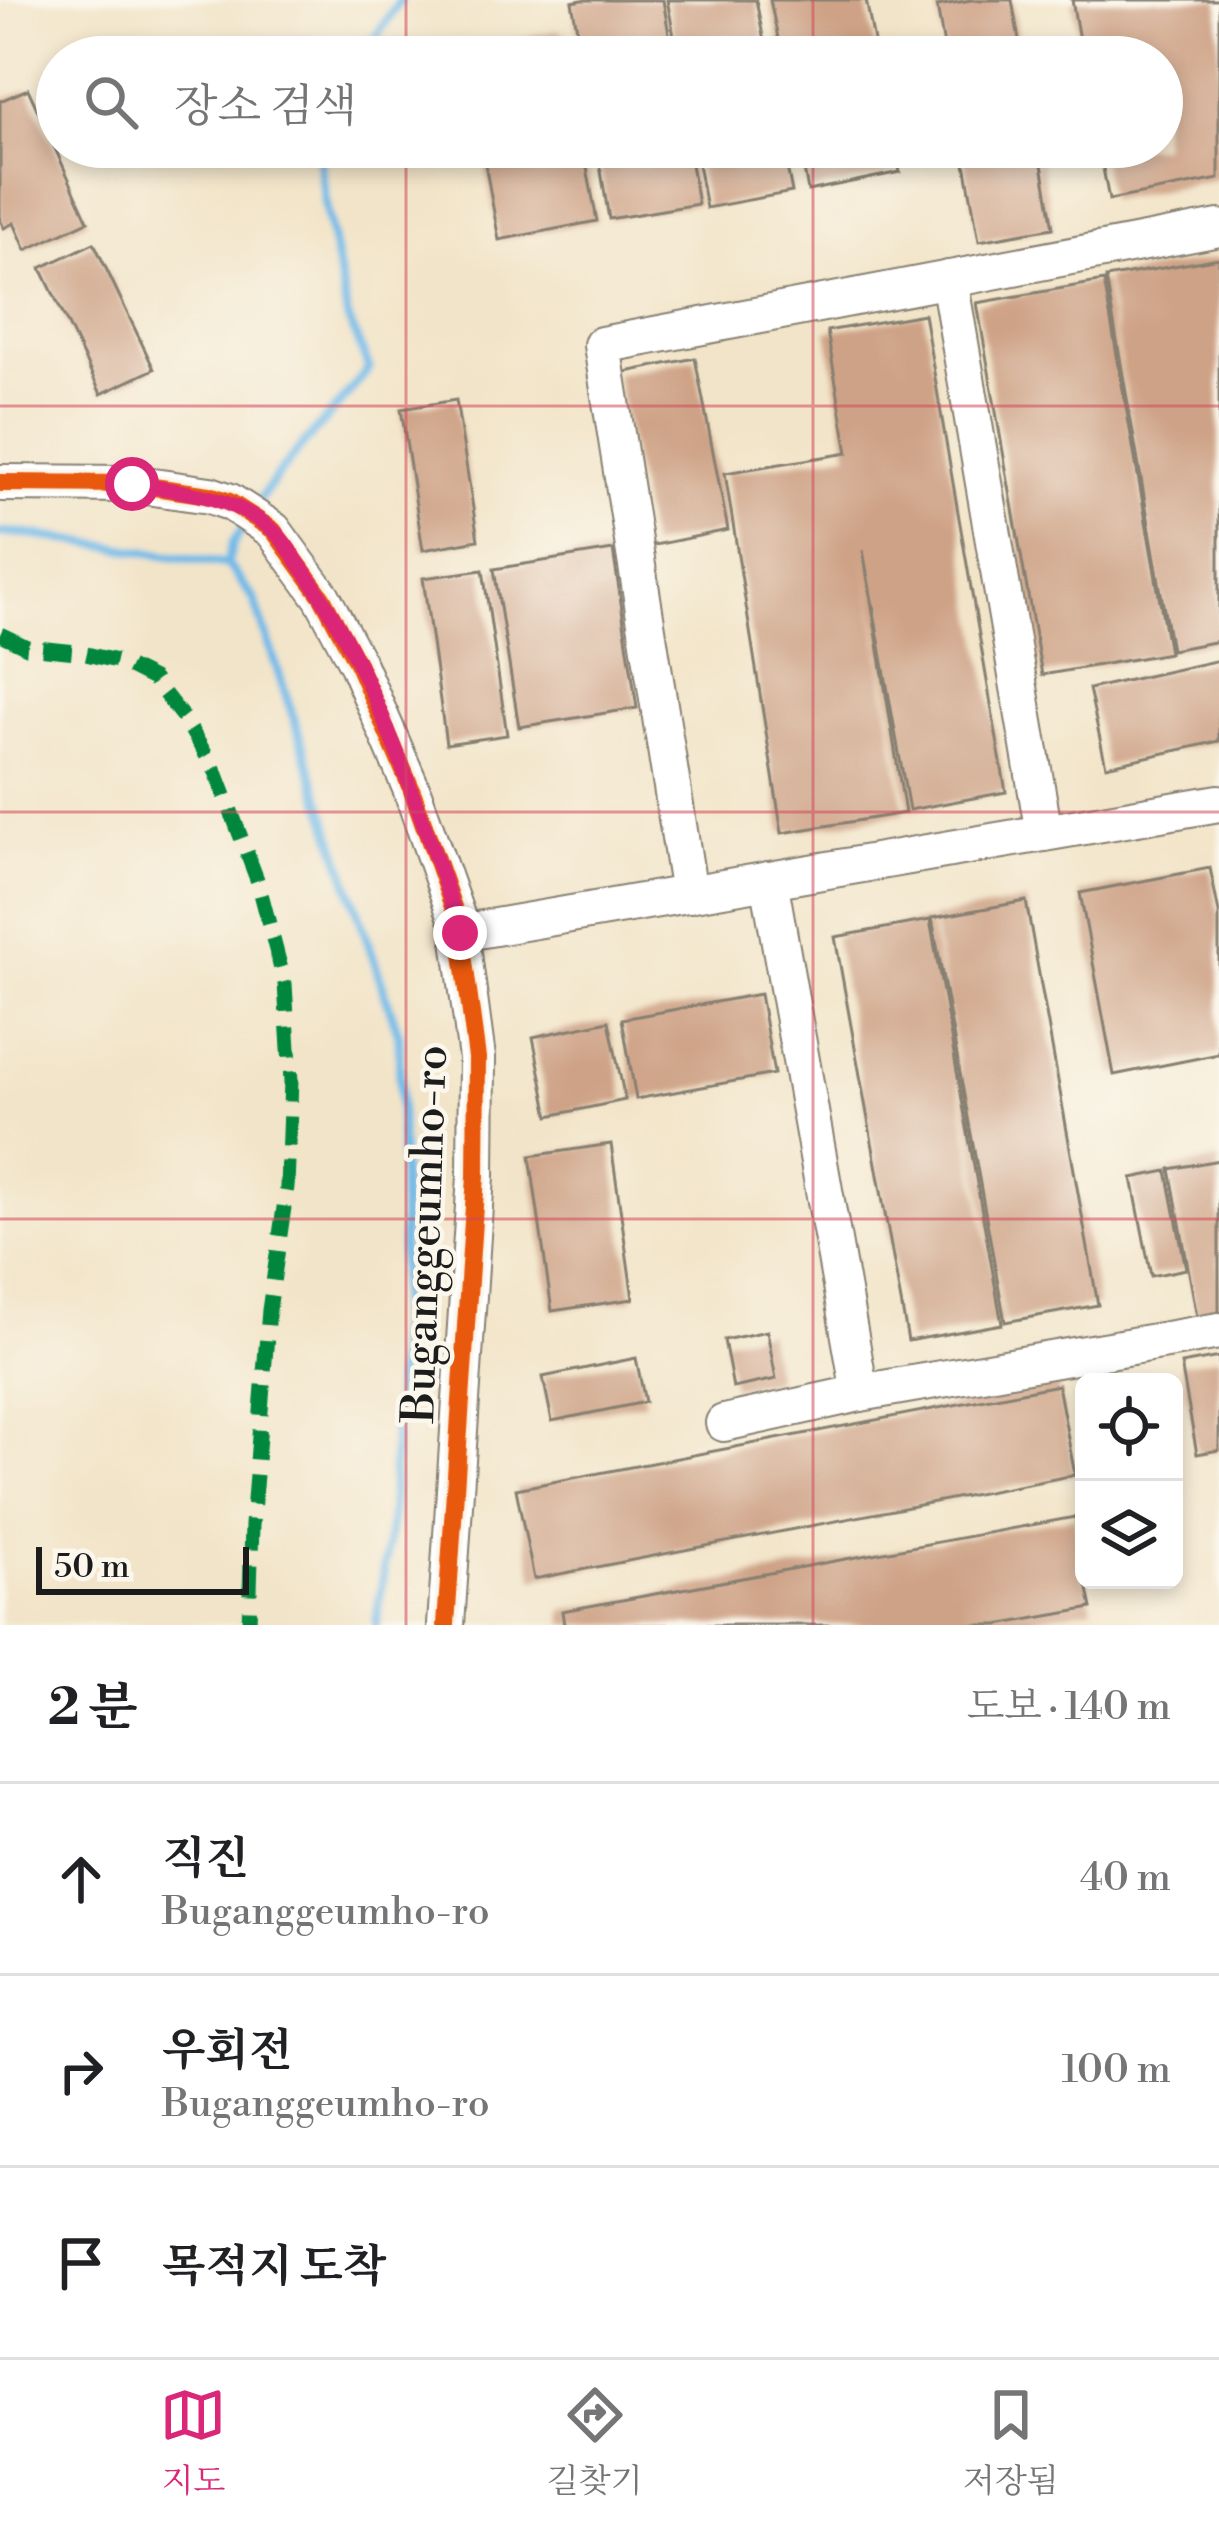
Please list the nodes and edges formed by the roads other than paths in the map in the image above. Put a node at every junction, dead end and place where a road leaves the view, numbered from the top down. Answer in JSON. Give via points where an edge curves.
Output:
{"nodes":[{"id":1,"x":1219,"y":228,"type":"edge"},
{"id":2,"x":949,"y":279,"type":"junction"},
{"id":3,"x":0,"y":483,"type":"edge"},
{"id":4,"x":1219,"y":802,"type":"edge"},
{"id":5,"x":1044,"y":833,"type":"junction"},
{"id":6,"x":770,"y":880,"type":"junction"},
{"id":7,"x":689,"y":894,"type":"junction"},
{"id":8,"x":460,"y":933,"type":"junction"},
{"id":9,"x":1219,"y":1331,"type":"edge"},
{"id":10,"x":860,"y":1393,"type":"junction"},
{"id":11,"x":724,"y":1423,"type":"dead end"},
{"id":12,"x":446,"y":1625,"type":"edge"}],
"edges":[{"from":1,"to":2,"type":"street"},
{"from":2,"to":5,"type":"street"},
{"from":2,"to":7,"type":"street","via":[[602,345]]},
{"from":3,"to":8,"type":"street","name":"Buganggeumho-ro","via":[[132,484],[210,495],[273,530],[358,664]]},
{"from":4,"to":5,"type":"street"},
{"from":5,"to":6,"type":"street"},
{"from":6,"to":7,"type":"street"},
{"from":6,"to":10,"type":"street"},
{"from":7,"to":8,"type":"street"},
{"from":8,"to":12,"type":"street","name":"Buganggeumho-ro","via":[[477,1058],[476,1176]]},
{"from":9,"to":10,"type":"street"},
{"from":10,"to":11,"type":"street"}]}
